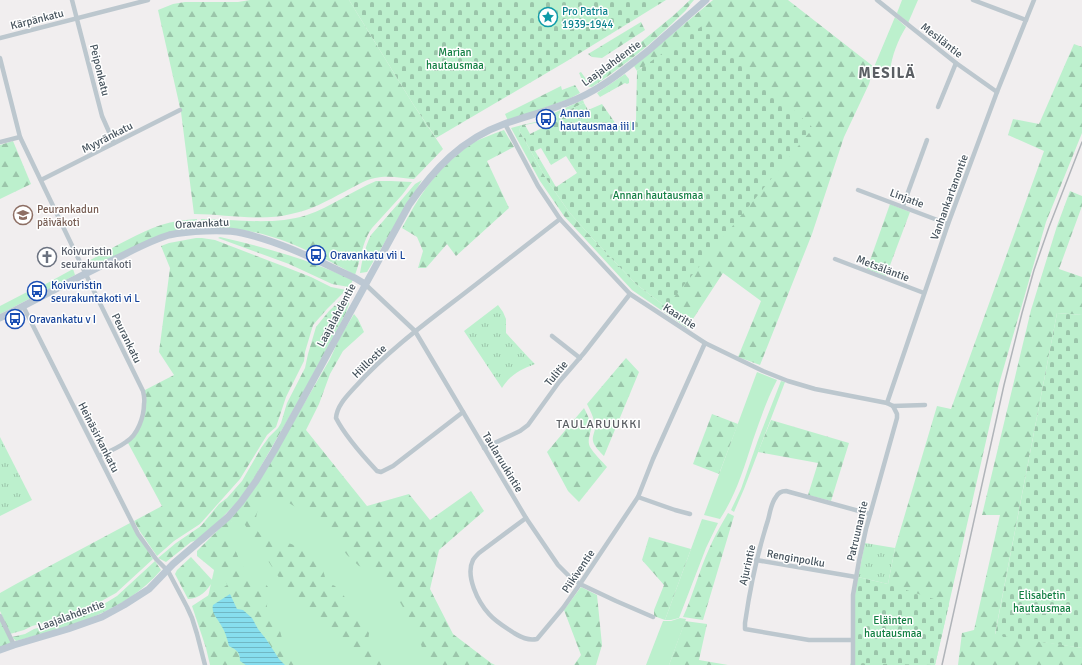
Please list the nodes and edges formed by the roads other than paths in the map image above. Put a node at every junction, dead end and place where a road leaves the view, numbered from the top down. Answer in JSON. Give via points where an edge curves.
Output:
{"nodes":[{"id":1,"x":72,"y":0,"type":"edge"},
{"id":2,"x":148,"y":0,"type":"edge"},
{"id":3,"x":706,"y":0,"type":"edge"},
{"id":4,"x":876,"y":0,"type":"edge"},
{"id":5,"x":973,"y":0,"type":"edge"},
{"id":6,"x":1034,"y":0,"type":"edge"},
{"id":7,"x":77,"y":18,"type":"junction"},
{"id":8,"x":1026,"y":20,"type":"junction"},
{"id":9,"x":0,"y":38,"type":"edge"},
{"id":10,"x":0,"y":58,"type":"edge"},
{"id":11,"x":956,"y":63,"type":"junction"},
{"id":12,"x":997,"y":92,"type":"junction"},
{"id":13,"x":938,"y":107,"type":"dead end"},
{"id":14,"x":180,"y":110,"type":"dead end"},
{"id":15,"x":506,"y":124,"type":"junction"},
{"id":16,"x":20,"y":136,"type":"junction"},
{"id":17,"x":927,"y":140,"type":"dead end"},
{"id":18,"x":0,"y":142,"type":"edge"},
{"id":19,"x":114,"y":143,"type":"junction"},
{"id":20,"x":41,"y":180,"type":"junction"},
{"id":21,"x":858,"y":190,"type":"dead end"},
{"id":22,"x":903,"y":206,"type":"junction"},
{"id":23,"x":560,"y":219,"type":"junction"},
{"id":24,"x":948,"y":224,"type":"junction"},
{"id":25,"x":835,"y":259,"type":"dead end"},
{"id":26,"x":86,"y":273,"type":"junction"},
{"id":27,"x":365,"y":284,"type":"junction"},
{"id":28,"x":924,"y":293,"type":"junction"},
{"id":29,"x":630,"y":294,"type":"junction"},
{"id":30,"x":23,"y":306,"type":"junction"},
{"id":31,"x":0,"y":318,"type":"edge"},
{"id":32,"x":416,"y":332,"type":"junction"},
{"id":33,"x":552,"y":336,"type":"dead end"},
{"id":34,"x":705,"y":342,"type":"junction"},
{"id":35,"x":580,"y":358,"type":"junction"},
{"id":36,"x":887,"y":403,"type":"junction"},
{"id":37,"x":925,"y":405,"type":"dead end"},
{"id":38,"x":893,"y":406,"type":"junction"},
{"id":39,"x":463,"y":412,"type":"junction"},
{"id":40,"x":484,"y":448,"type":"junction"},
{"id":41,"x":99,"y":456,"type":"junction"},
{"id":42,"x":638,"y":496,"type":"junction"},
{"id":43,"x":690,"y":514,"type":"dead end"},
{"id":44,"x":870,"y":514,"type":"junction"},
{"id":45,"x":526,"y":518,"type":"junction"},
{"id":46,"x":756,"y":560,"type":"junction"},
{"id":47,"x":168,"y":571,"type":"junction"},
{"id":48,"x":856,"y":577,"type":"junction"},
{"id":49,"x":580,"y":584,"type":"junction"},
{"id":50,"x":0,"y":616,"type":"edge"},
{"id":51,"x":653,"y":617,"type":"dead end"},
{"id":52,"x":852,"y":640,"type":"junction"},
{"id":53,"x":14,"y":645,"type":"junction"},
{"id":54,"x":0,"y":650,"type":"edge"},
{"id":55,"x":205,"y":665,"type":"edge"},
{"id":56,"x":853,"y":665,"type":"edge"}],
"edges":[{"from":1,"to":7,"type":"street","name":"Peiponkatu"},
{"from":2,"to":7,"type":"street","name":"Kärpänkatu"},
{"from":3,"to":15,"type":"street","name":"Laajalahdentie","via":[[608,82],[562,106]]},
{"from":4,"to":11,"type":"street","name":"Mesiläntie"},
{"from":5,"to":8,"type":"street"},
{"from":6,"to":8,"type":"street","name":"Vanhankartanontie"},
{"from":7,"to":9,"type":"street","name":"Kärpänkatu"},
{"from":7,"to":19,"type":"street","name":"Peiponkatu","via":[[102,116]]},
{"from":8,"to":12,"type":"street","name":"Vanhankartanontie"},
{"from":10,"to":16,"type":"street","name":"Peurankatu"},
{"from":11,"to":12,"type":"street","name":"Mesiläntie"},
{"from":11,"to":13,"type":"street"},
{"from":12,"to":24,"type":"street","name":"Vanhankartanontie"},
{"from":14,"to":19,"type":"street","name":"Myyränkatu"},
{"from":15,"to":23,"type":"street","name":"Kaaritie","via":[[538,186]]},
{"from":15,"to":27,"type":"street","name":"Laajalahdentie","via":[[469,141],[432,174],[409,205]]},
{"from":16,"to":18,"type":"street"},
{"from":16,"to":20,"type":"street","name":"Peurankatu"},
{"from":17,"to":22,"type":"street"},
{"from":19,"to":20,"type":"street","name":"Myyränkatu"},
{"from":20,"to":26,"type":"street","name":"Peurankatu"},
{"from":21,"to":22,"type":"street","name":"Linjatie"},
{"from":22,"to":24,"type":"street","name":"Linjatie"},
{"from":23,"to":29,"type":"street","name":"Kaaritie"},
{"from":23,"to":32,"type":"street","name":"Hiillostie"},
{"from":24,"to":28,"type":"street","name":"Vanhankartanontie"},
{"from":25,"to":28,"type":"street","name":"Metsäläntie"},
{"from":26,"to":27,"type":"street","name":"Oravankatu","via":[[147,243],[170,235],[209,231],[241,233],[273,241]]},
{"from":26,"to":30,"type":"street","name":"Oravankatu"},
{"from":26,"to":41,"type":"street","name":"Peurankatu","via":[[138,380],[144,399],[142,416],[133,436],[127,442]]},
{"from":27,"to":32,"type":"street","name":"Taularuukintie"},
{"from":27,"to":47,"type":"street","name":"Laajalahdentie","via":[[256,481],[228,517]]},
{"from":28,"to":36,"type":"street","name":"Vanhankartanontie"},
{"from":29,"to":34,"type":"street","name":"Kaaritie"},
{"from":29,"to":35,"type":"street","name":"Tulitie"},
{"from":30,"to":31,"type":"street","name":"Oravankatu"},
{"from":30,"to":41,"type":"street","name":"Heinäsirkankatu"},
{"from":32,"to":39,"type":"street","name":"Taularuukintie"},
{"from":32,"to":39,"type":"street","name":"Hiillostie","via":[[388,354],[342,401],[336,414],[339,425],[373,467],[381,472],[393,466]]},
{"from":33,"to":35,"type":"street"},
{"from":34,"to":36,"type":"street","name":"Kaaritie","via":[[788,381]]},
{"from":34,"to":42,"type":"street","name":"Piikiventie"},
{"from":35,"to":40,"type":"street","name":"Tulitie","via":[[528,425]]},
{"from":36,"to":38,"type":"street","name":"Kaaritie"},
{"from":37,"to":38,"type":"street","name":"Kaaritie"},
{"from":38,"to":44,"type":"street","name":"Patruunantie","via":[[897,418]]},
{"from":39,"to":40,"type":"street","name":"Taularuukintie"},
{"from":40,"to":45,"type":"street","name":"Taularuukintie"},
{"from":41,"to":47,"type":"street","name":"Heinäsirkankatu","via":[[138,534]]},
{"from":42,"to":43,"type":"street"},
{"from":42,"to":49,"type":"street","name":"Piikiventie"},
{"from":44,"to":46,"type":"street","name":"Ajurintie","via":[[786,492],[780,493],[774,500]]},
{"from":44,"to":48,"type":"street","name":"Patruunantie"},
{"from":45,"to":49,"type":"street","name":"Taularuukintie","via":[[558,565]]},
{"from":45,"to":49,"type":"street","name":"Piikiventie","via":[[473,559],[471,579],[480,603],[503,626],[532,640],[537,639]]},
{"from":46,"to":48,"type":"street","name":"Renginpolku"},
{"from":46,"to":52,"type":"street","name":"Ajurintie","via":[[745,629],[809,640]]},
{"from":47,"to":53,"type":"street","name":"Laajalahdentie","via":[[149,589],[102,617]]},
{"from":47,"to":55,"type":"street","name":"Heinäsirkankatu","via":[[192,618]]},
{"from":48,"to":52,"type":"street","name":"Patruunantie"},
{"from":49,"to":51,"type":"street","name":"Taularuukintie"},
{"from":50,"to":53,"type":"street"},
{"from":52,"to":56,"type":"street","name":"Patruunantie"},
{"from":53,"to":54,"type":"street","name":"Laajalahdentie"}]}
